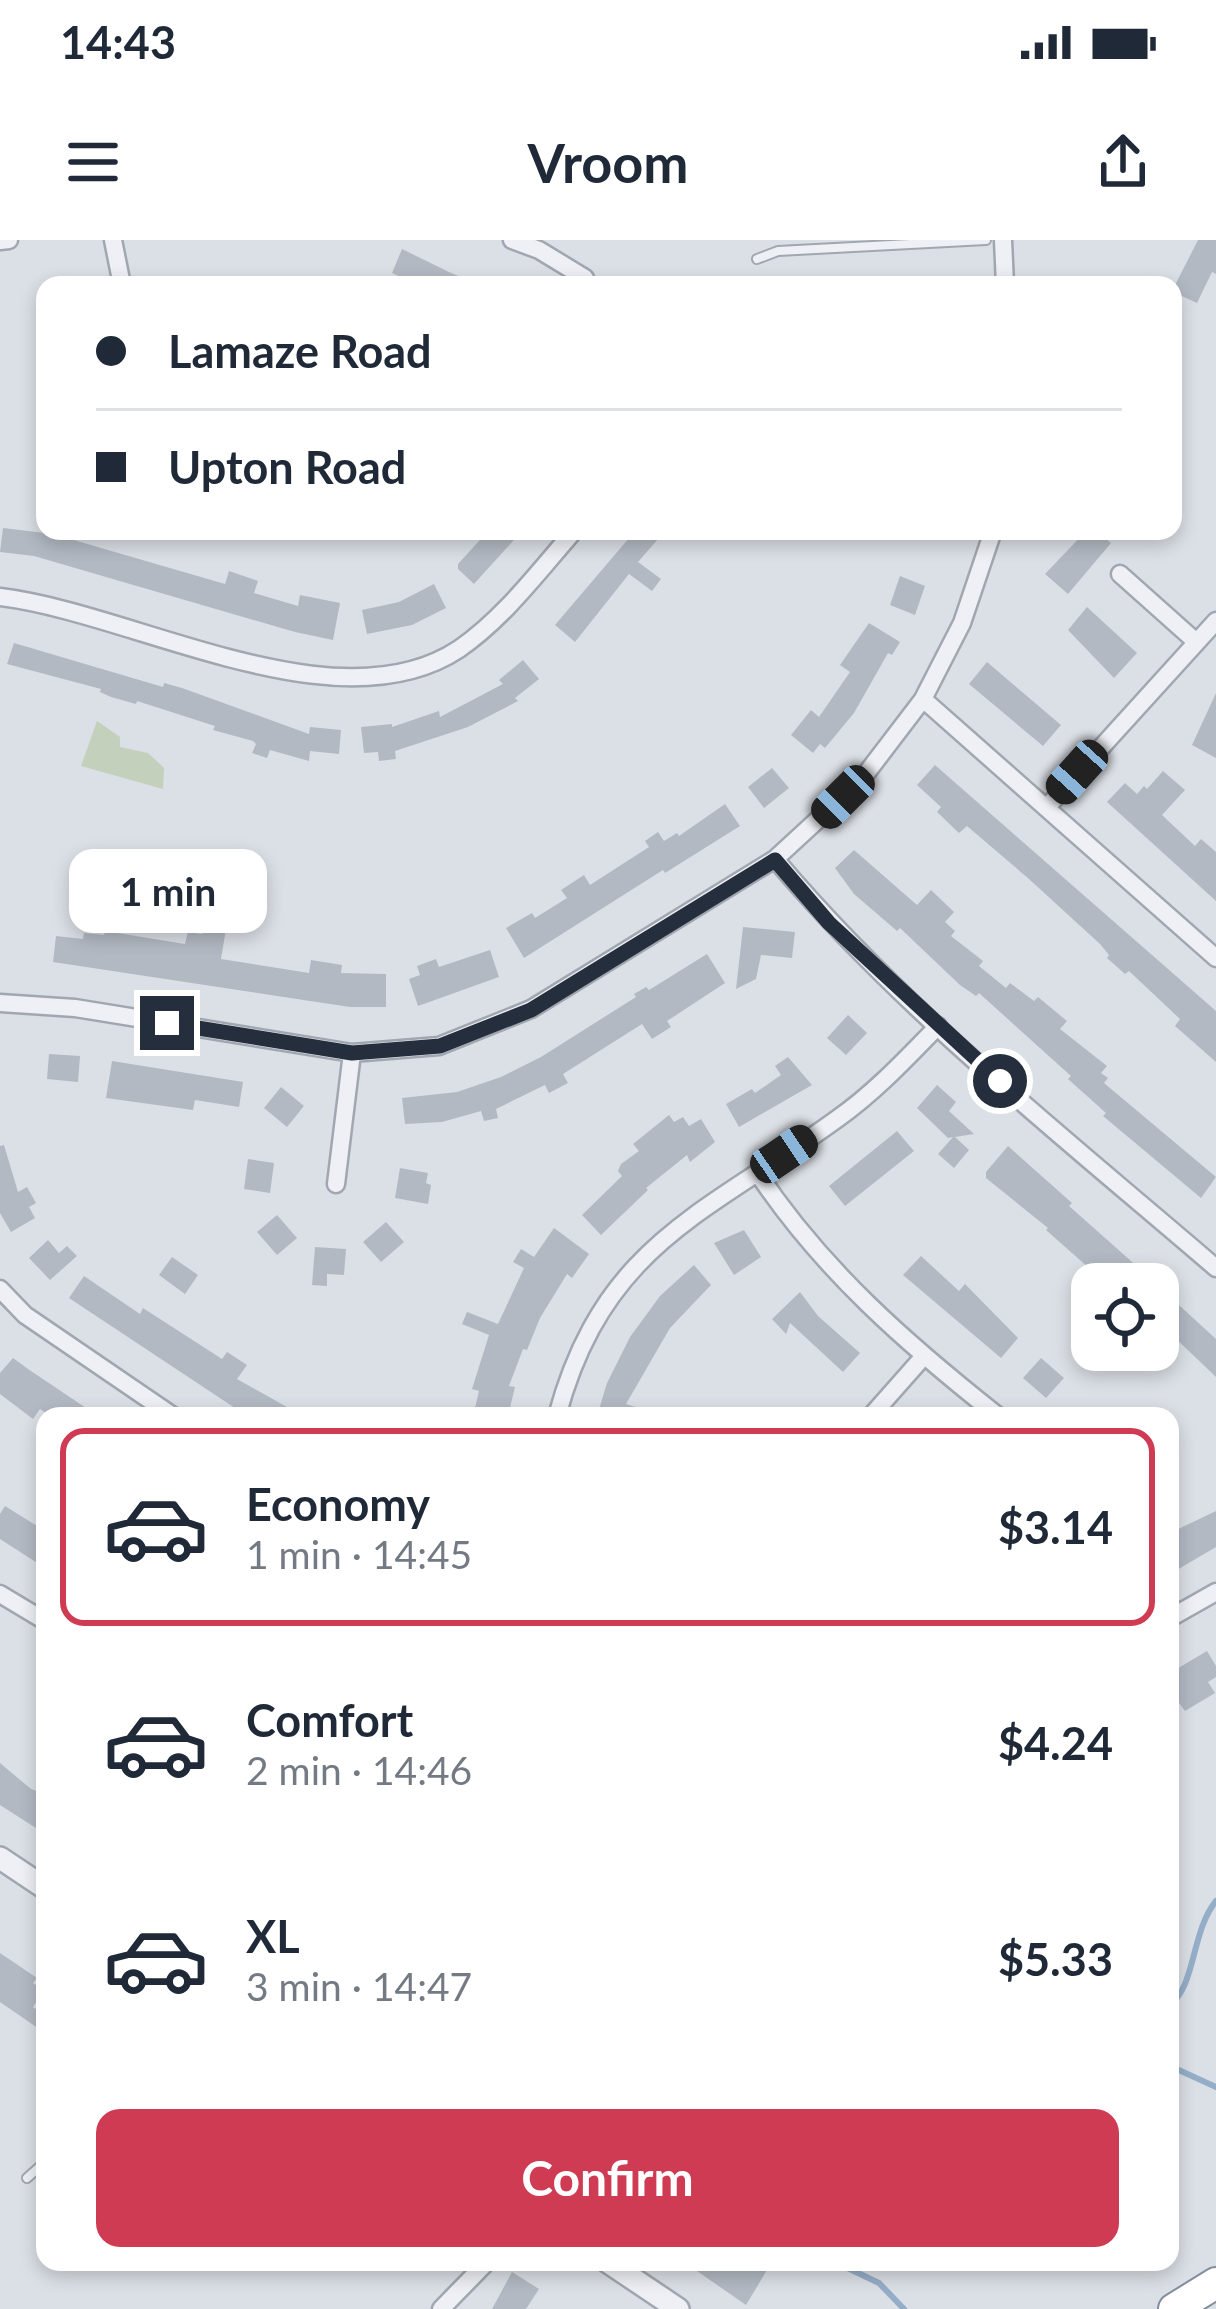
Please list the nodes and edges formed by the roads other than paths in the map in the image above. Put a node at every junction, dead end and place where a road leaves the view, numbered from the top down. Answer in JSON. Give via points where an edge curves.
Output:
{"nodes":[{"id":1,"x":9,"y":240,"type":"edge"},
{"id":2,"x":113,"y":240,"type":"edge"},
{"id":3,"x":512,"y":240,"type":"edge"},
{"id":4,"x":986,"y":240,"type":"edge"},
{"id":5,"x":1003,"y":240,"type":"edge"},
{"id":6,"x":0,"y":241,"type":"edge"},
{"id":7,"x":757,"y":259,"type":"dead end"},
{"id":8,"x":120,"y":276,"type":"edge"},
{"id":9,"x":583,"y":276,"type":"edge"},
{"id":10,"x":1005,"y":276,"type":"edge"},
{"id":11,"x":566,"y":540,"type":"edge"},
{"id":12,"x":990,"y":540,"type":"edge"},
{"id":13,"x":1120,"y":574,"type":"dead end"},
{"id":14,"x":0,"y":597,"type":"edge"},
{"id":15,"x":1216,"y":621,"type":"edge"},
{"id":16,"x":1194,"y":640,"type":"junction"},
{"id":17,"x":923,"y":699,"type":"junction"},
{"id":18,"x":1048,"y":806,"type":"junction"},
{"id":19,"x":775,"y":860,"type":"junction"},
{"id":20,"x":1216,"y":958,"type":"edge"},
{"id":21,"x":0,"y":1003,"type":"edge"},
{"id":22,"x":938,"y":1026,"type":"junction"},
{"id":23,"x":352,"y":1053,"type":"junction"},
{"id":24,"x":757,"y":1172,"type":"junction"},
{"id":25,"x":336,"y":1184,"type":"dead end"},
{"id":26,"x":1216,"y":1268,"type":"edge"},
{"id":27,"x":0,"y":1289,"type":"edge"},
{"id":28,"x":924,"y":1356,"type":"junction"},
{"id":29,"x":160,"y":1407,"type":"edge"},
{"id":30,"x":560,"y":1407,"type":"edge"},
{"id":31,"x":879,"y":1407,"type":"edge"},
{"id":32,"x":987,"y":1407,"type":"edge"},
{"id":33,"x":1216,"y":1592,"type":"edge"},
{"id":34,"x":4,"y":1594,"type":"edge"},
{"id":35,"x":1179,"y":1613,"type":"edge"},
{"id":36,"x":36,"y":1615,"type":"edge"},
{"id":37,"x":0,"y":1858,"type":"edge"},
{"id":38,"x":36,"y":1882,"type":"edge"},
{"id":39,"x":36,"y":2170,"type":"edge"},
{"id":40,"x":27,"y":2178,"type":"dead end"},
{"id":41,"x":478,"y":2271,"type":"edge"},
{"id":42,"x":621,"y":2271,"type":"edge"},
{"id":43,"x":1216,"y":2284,"type":"edge"},
{"id":44,"x":441,"y":2309,"type":"edge"},
{"id":45,"x":678,"y":2309,"type":"edge"},
{"id":46,"x":1174,"y":2309,"type":"edge"}],
"edges":[{"from":1,"to":6,"type":"street"},
{"from":2,"to":8,"type":"street"},
{"from":3,"to":9,"type":"street"},
{"from":4,"to":7,"type":"lane","via":[[778,251]]},
{"from":5,"to":10,"type":"street"},
{"from":11,"to":14,"type":"street","via":[[458,650],[382,678],[316,678]]},
{"from":12,"to":17,"type":"street","via":[[962,623]]},
{"from":13,"to":16,"type":"street"},
{"from":15,"to":16,"type":"street"},
{"from":16,"to":18,"type":"street"},
{"from":17,"to":18,"type":"street"},
{"from":17,"to":19,"type":"street","via":[[862,779]]},
{"from":18,"to":20,"type":"street"},
{"from":19,"to":22,"type":"street"},
{"from":19,"to":23,"type":"street","via":[[531,1010],[419,1050]]},
{"from":21,"to":23,"type":"street","via":[[75,1007]]},
{"from":22,"to":24,"type":"street","via":[[839,1118]]},
{"from":22,"to":26,"type":"street"},
{"from":23,"to":25,"type":"street"},
{"from":24,"to":28,"type":"street","via":[[821,1258]]},
{"from":24,"to":30,"type":"street","via":[[635,1263],[585,1339]]},
{"from":27,"to":29,"type":"street","via":[[25,1315]]},
{"from":28,"to":31,"type":"street"},
{"from":28,"to":32,"type":"street"},
{"from":33,"to":35,"type":"street"},
{"from":34,"to":36,"type":"street"},
{"from":37,"to":38,"type":"street"},
{"from":39,"to":40,"type":"lane"},
{"from":41,"to":44,"type":"street"},
{"from":42,"to":45,"type":"street"},
{"from":43,"to":46,"type":"highway"}]}
